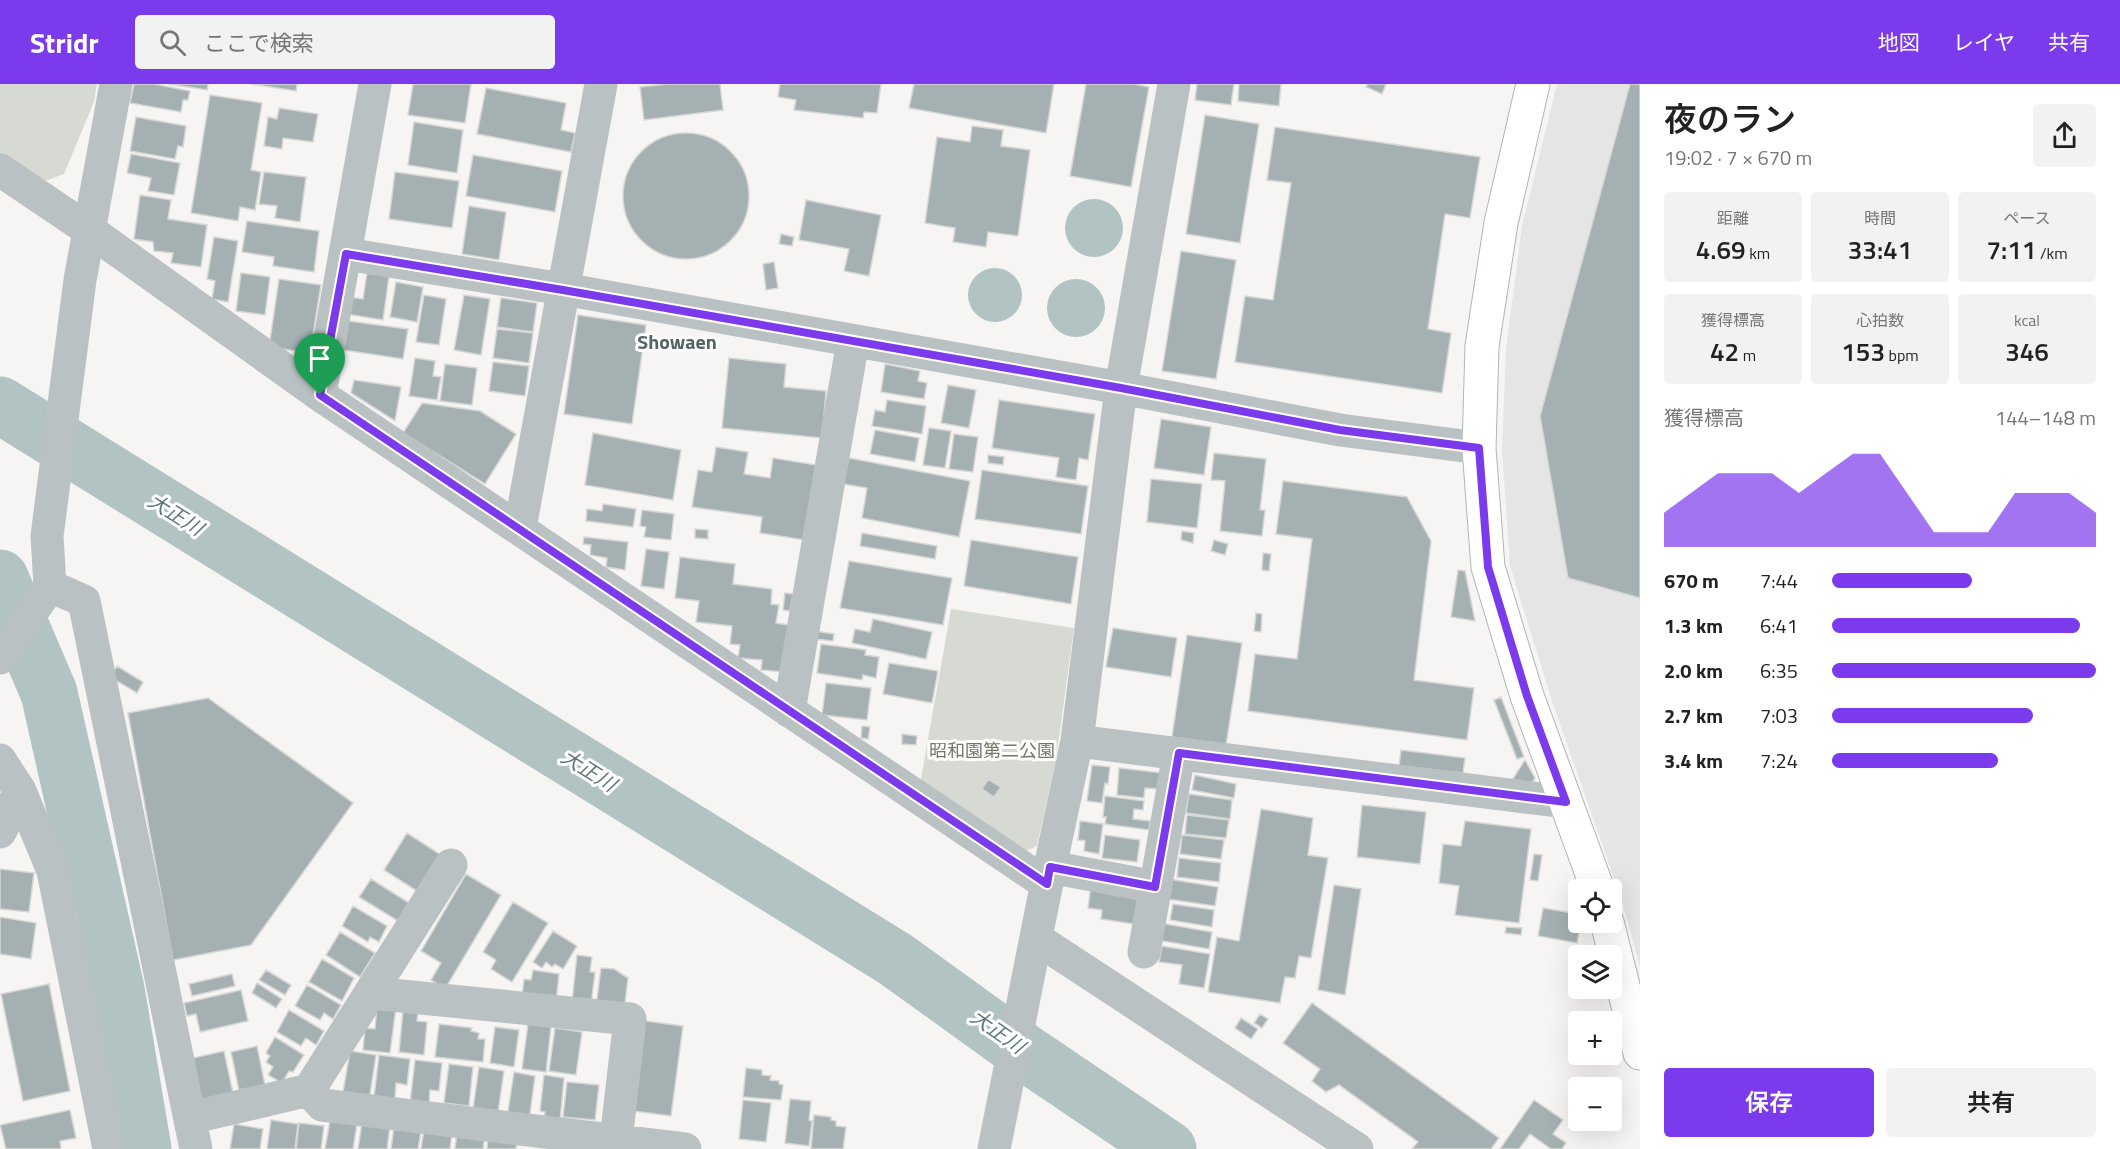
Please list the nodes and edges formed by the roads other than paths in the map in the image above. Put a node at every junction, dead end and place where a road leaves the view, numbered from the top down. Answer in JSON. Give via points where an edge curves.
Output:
{"nodes":[{"id":1,"x":116,"y":84,"type":"edge"},
{"id":2,"x":375,"y":84,"type":"edge"},
{"id":3,"x":601,"y":84,"type":"edge"},
{"id":4,"x":1174,"y":84,"type":"edge"},
{"id":5,"x":1533,"y":84,"type":"edge"},
{"id":6,"x":0,"y":170,"type":"edge"},
{"id":7,"x":89,"y":230,"type":"junction"},
{"id":8,"x":346,"y":254,"type":"junction"},
{"id":9,"x":563,"y":290,"type":"junction"},
{"id":10,"x":853,"y":341,"type":"junction"},
{"id":11,"x":1121,"y":388,"type":"junction"},
{"id":12,"x":320,"y":395,"type":"junction"},
{"id":13,"x":1479,"y":448,"type":"junction"},
{"id":14,"x":520,"y":528,"type":"junction"},
{"id":15,"x":50,"y":586,"type":"junction"},
{"id":16,"x":0,"y":658,"type":"edge"},
{"id":17,"x":789,"y":711,"type":"junction"},
{"id":18,"x":1077,"y":741,"type":"junction"},
{"id":19,"x":1179,"y":753,"type":"junction"},
{"id":20,"x":0,"y":760,"type":"edge"},
{"id":21,"x":20,"y":792,"type":"junction"},
{"id":22,"x":1566,"y":802,"type":"junction"},
{"id":23,"x":0,"y":832,"type":"edge"},
{"id":24,"x":451,"y":865,"type":"dead end"},
{"id":25,"x":1048,"y":875,"type":"junction"},
{"id":26,"x":1594,"y":879,"type":"edge"},
{"id":27,"x":1155,"y":887,"type":"junction"},
{"id":28,"x":1610,"y":933,"type":"edge"},
{"id":29,"x":1036,"y":943,"type":"junction"},
{"id":30,"x":1144,"y":952,"type":"dead end"},
{"id":31,"x":370,"y":993,"type":"junction"},
{"id":32,"x":1640,"y":1053,"type":"edge"},
{"id":33,"x":309,"y":1089,"type":"junction"},
{"id":34,"x":193,"y":1134,"type":"edge"},
{"id":35,"x":616,"y":1145,"type":"edge"},
{"id":36,"x":109,"y":1149,"type":"edge"},
{"id":37,"x":685,"y":1149,"type":"edge"},
{"id":38,"x":994,"y":1149,"type":"edge"},
{"id":39,"x":1357,"y":1149,"type":"edge"}],
"edges":[{"from":1,"to":7,"type":"street"},
{"from":2,"to":8,"type":"street"},
{"from":3,"to":9,"type":"street"},
{"from":4,"to":11,"type":"street"},
{"from":5,"to":13,"type":"main road","via":[[1501,223],[1482,346]]},
{"from":6,"to":7,"type":"street"},
{"from":7,"to":12,"type":"street"},
{"from":7,"to":15,"type":"street","via":[[47,536]]},
{"from":8,"to":9,"type":"street"},
{"from":8,"to":12,"type":"street"},
{"from":9,"to":10,"type":"street"},
{"from":9,"to":14,"type":"street"},
{"from":10,"to":11,"type":"street"},
{"from":10,"to":17,"type":"street"},
{"from":11,"to":13,"type":"street","via":[[1340,430]]},
{"from":11,"to":18,"type":"street"},
{"from":12,"to":14,"type":"street"},
{"from":13,"to":22,"type":"main road","via":[[1488,567],[1527,696]]},
{"from":14,"to":17,"type":"street"},
{"from":15,"to":16,"type":"street"},
{"from":15,"to":34,"type":"street","via":[[84,601]]},
{"from":17,"to":25,"type":"street"},
{"from":18,"to":19,"type":"street"},
{"from":18,"to":25,"type":"street"},
{"from":19,"to":22,"type":"street"},
{"from":19,"to":27,"type":"street"},
{"from":20,"to":21,"type":"street"},
{"from":21,"to":23,"type":"street"},
{"from":21,"to":36,"type":"street","via":[[53,871]]},
{"from":22,"to":26,"type":"main road"},
{"from":24,"to":31,"type":"street"},
{"from":25,"to":27,"type":"street"},
{"from":25,"to":29,"type":"street"},
{"from":27,"to":30,"type":"street"},
{"from":28,"to":32,"type":"main road"},
{"from":29,"to":38,"type":"street"},
{"from":29,"to":39,"type":"street"},
{"from":31,"to":33,"type":"street"},
{"from":31,"to":35,"type":"street","via":[[630,1019]]},
{"from":33,"to":34,"type":"street"},
{"from":33,"to":35,"type":"street","via":[[322,1106]]},
{"from":35,"to":37,"type":"street"}]}
